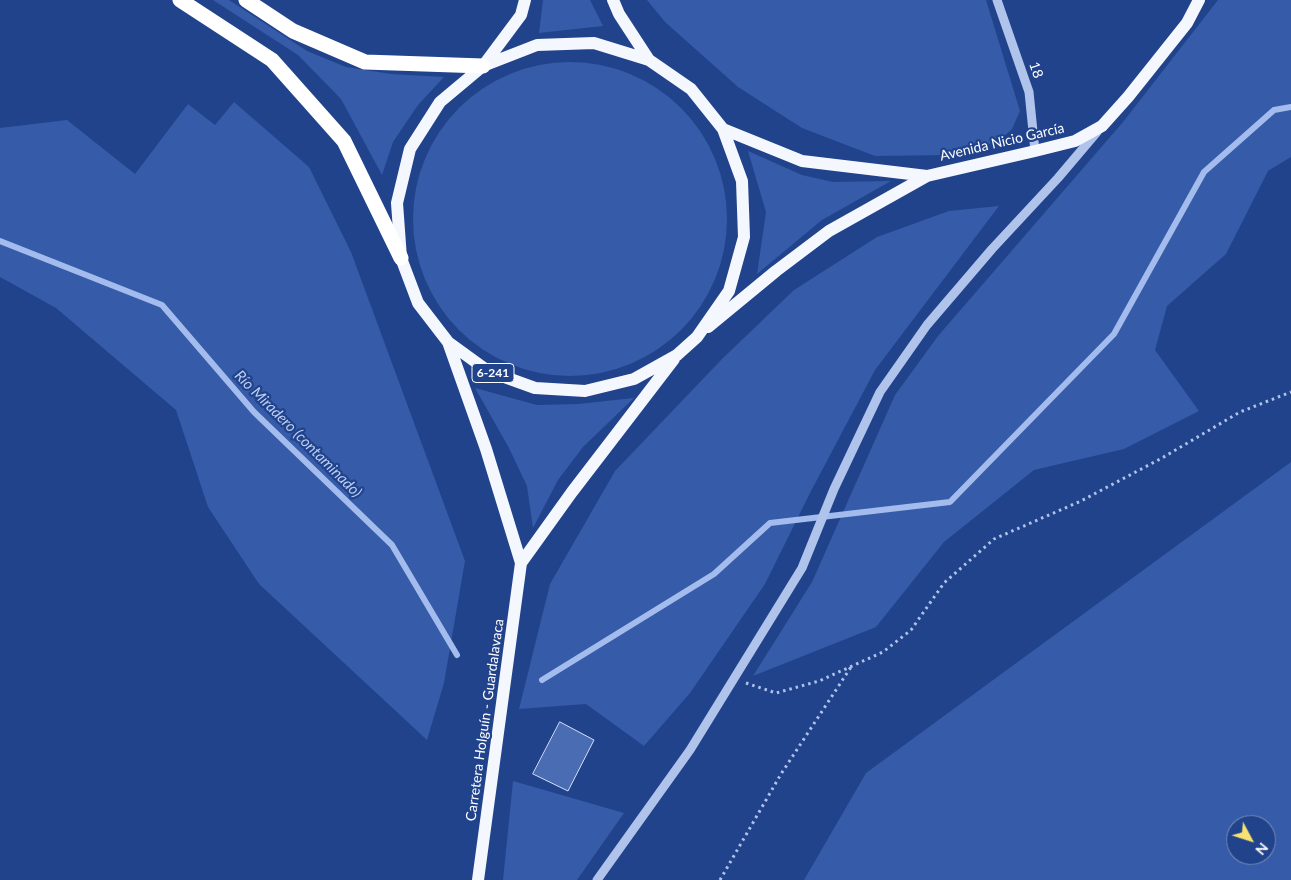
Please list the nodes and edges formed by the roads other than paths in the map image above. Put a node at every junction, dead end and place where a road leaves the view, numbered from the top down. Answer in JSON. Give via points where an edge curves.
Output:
{"nodes":[{"id":1,"x":180,"y":0,"type":"edge"},
{"id":2,"x":246,"y":0,"type":"edge"},
{"id":3,"x":525,"y":0,"type":"edge"},
{"id":4,"x":613,"y":0,"type":"edge"},
{"id":5,"x":997,"y":0,"type":"edge"},
{"id":6,"x":1199,"y":0,"type":"edge"},
{"id":7,"x":649,"y":60,"type":"junction"},
{"id":8,"x":483,"y":66,"type":"junction"},
{"id":9,"x":1102,"y":126,"type":"junction"},
{"id":10,"x":723,"y":129,"type":"junction"},
{"id":11,"x":1035,"y":151,"type":"junction"},
{"id":12,"x":927,"y":176,"type":"junction"},
{"id":13,"x":401,"y":258,"type":"junction"},
{"id":14,"x":697,"y":337,"type":"junction"},
{"id":15,"x":448,"y":342,"type":"junction"},
{"id":16,"x":678,"y":354,"type":"junction"},
{"id":17,"x":521,"y":563,"type":"junction"},
{"id":18,"x":478,"y":880,"type":"edge"},
{"id":19,"x":597,"y":880,"type":"edge"}],
"edges":[{"from":1,"to":13,"type":"highway","via":[[272,60],[344,141]]},
{"from":2,"to":8,"type":"highway","via":[[293,31],[365,62]]},
{"from":3,"to":8,"type":"main road","number":"6-241","via":[[521,15]]},
{"from":4,"to":7,"type":"main road","number":"6-241"},
{"from":5,"to":11,"type":"street","name":"18","via":[[1029,92]]},
{"from":6,"to":9,"type":"main road","name":"Avenida Nicio García","via":[[1187,24]]},
{"from":7,"to":8,"type":"main road","number":"6-241","via":[[594,43],[537,45]]},
{"from":7,"to":10,"type":"main road","number":"6-241","via":[[691,89]]},
{"from":8,"to":13,"type":"main road","number":"6-241","via":[[440,102],[410,149],[397,203]]},
{"from":9,"to":11,"type":"main road","name":"Avenida Nicio García","via":[[1075,141]]},
{"from":9,"to":19,"type":"street","via":[[927,326],[880,392],[834,489],[802,568],[690,750]]},
{"from":10,"to":12,"type":"main road","via":[[802,161]]},
{"from":10,"to":14,"type":"main road","number":"6-241","via":[[742,181],[744,237],[729,291]]},
{"from":11,"to":12,"type":"main road","name":"Avenida Nicio García"},
{"from":12,"to":14,"type":"main road","via":[[828,230]]},
{"from":13,"to":15,"type":"main road","number":"6-241","via":[[418,304]]},
{"from":14,"to":16,"type":"main road","number":"6-241"},
{"from":15,"to":16,"type":"main road","number":"6-241","via":[[488,371],[535,388],[585,391],[634,380]]},
{"from":15,"to":17,"type":"main road","name":"Carretera Holguín - Guardalavaca","number":"6-241","via":[[486,449]]},
{"from":16,"to":17,"type":"main road","name":"Carretera Holguín - Guardalavaca","number":"6-241"},
{"from":17,"to":18,"type":"main road","name":"Carretera Holguín - Guardalavaca","number":"6-241"}]}
